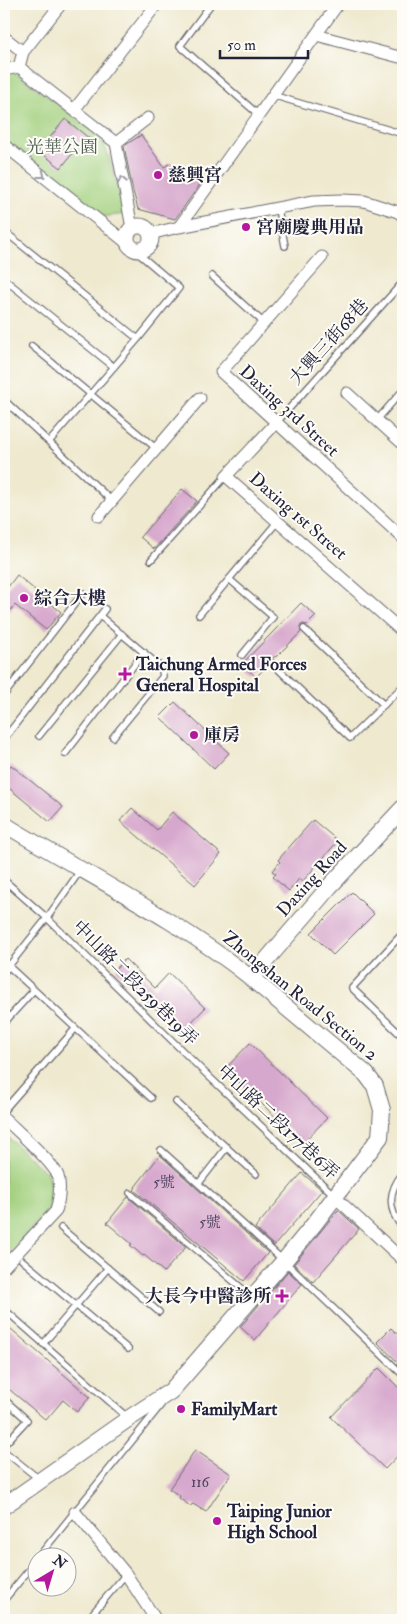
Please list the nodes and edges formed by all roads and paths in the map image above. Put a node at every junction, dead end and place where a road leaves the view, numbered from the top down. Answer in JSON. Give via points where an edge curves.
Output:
{"nodes":[{"id":1,"x":61,"y":4,"type":"edge"},
{"id":2,"x":157,"y":4,"type":"edge"},
{"id":3,"x":211,"y":4,"type":"edge"},
{"id":4,"x":338,"y":4,"type":"edge"},
{"id":5,"x":316,"y":36,"type":"junction"},
{"id":6,"x":4,"y":37,"type":"edge"},
{"id":7,"x":23,"y":52,"type":"junction"},
{"id":8,"x":403,"y":58,"type":"edge"},
{"id":9,"x":19,"y":67,"type":"junction"},
{"id":10,"x":4,"y":70,"type":"edge"},
{"id":11,"x":272,"y":95,"type":"junction"},
{"id":12,"x":74,"y":110,"type":"junction"},
{"id":13,"x":259,"y":115,"type":"junction"},
{"id":14,"x":148,"y":118,"type":"dead end"},
{"id":15,"x":403,"y":134,"type":"edge"},
{"id":16,"x":116,"y":144,"type":"junction"},
{"id":17,"x":4,"y":145,"type":"edge"},
{"id":18,"x":278,"y":209,"type":"junction"},
{"id":19,"x":403,"y":216,"type":"edge"},
{"id":20,"x":180,"y":227,"type":"junction"},
{"id":21,"x":132,"y":228,"type":"junction"},
{"id":22,"x":4,"y":231,"type":"edge"},
{"id":23,"x":150,"y":234,"type":"junction"},
{"id":24,"x":130,"y":246,"type":"junction"},
{"id":25,"x":285,"y":246,"type":"dead end"},
{"id":26,"x":322,"y":257,"type":"dead end"},
{"id":27,"x":212,"y":276,"type":"dead end"},
{"id":28,"x":4,"y":279,"type":"edge"},
{"id":29,"x":403,"y":282,"type":"edge"},
{"id":30,"x":264,"y":323,"type":"junction"},
{"id":31,"x":138,"y":339,"type":"junction"},
{"id":32,"x":32,"y":346,"type":"dead end"},
{"id":33,"x":114,"y":367,"type":"junction"},
{"id":34,"x":403,"y":390,"type":"edge"},
{"id":35,"x":347,"y":393,"type":"dead end"},
{"id":36,"x":90,"y":394,"type":"junction"},
{"id":37,"x":200,"y":398,"type":"dead end"},
{"id":38,"x":4,"y":400,"type":"edge"},
{"id":39,"x":377,"y":420,"type":"junction"},
{"id":40,"x":277,"y":422,"type":"junction"},
{"id":41,"x":49,"y":442,"type":"junction"},
{"id":42,"x":403,"y":444,"type":"edge"},
{"id":43,"x":157,"y":449,"type":"junction"},
{"id":44,"x":226,"y":476,"type":"junction"},
{"id":45,"x":112,"y":501,"type":"junction"},
{"id":46,"x":99,"y":516,"type":"dead end"},
{"id":47,"x":278,"y":521,"type":"junction"},
{"id":48,"x":403,"y":538,"type":"edge"},
{"id":49,"x":151,"y":560,"type":"dead end"},
{"id":50,"x":229,"y":579,"type":"junction"},
{"id":51,"x":83,"y":593,"type":"dead end"},
{"id":52,"x":105,"y":609,"type":"dead end"},
{"id":53,"x":199,"y":615,"type":"dead end"},
{"id":54,"x":100,"y":616,"type":"junction"},
{"id":55,"x":304,"y":629,"type":"dead end"},
{"id":56,"x":403,"y":632,"type":"edge"},
{"id":57,"x":122,"y":634,"type":"junction"},
{"id":58,"x":144,"y":652,"type":"junction"},
{"id":59,"x":242,"y":655,"type":"dead end"},
{"id":60,"x":272,"y":663,"type":"dead end"},
{"id":61,"x":403,"y":686,"type":"edge"},
{"id":62,"x":4,"y":695,"type":"edge"},
{"id":63,"x":384,"y":705,"type":"junction"},
{"id":64,"x":39,"y":736,"type":"dead end"},
{"id":65,"x":113,"y":736,"type":"dead end"},
{"id":66,"x":4,"y":738,"type":"edge"},
{"id":67,"x":65,"y":754,"type":"dead end"},
{"id":68,"x":403,"y":808,"type":"edge"},
{"id":69,"x":4,"y":824,"type":"edge"},
{"id":70,"x":81,"y":869,"type":"junction"},
{"id":71,"x":4,"y":880,"type":"edge"},
{"id":72,"x":48,"y":918,"type":"junction"},
{"id":73,"x":403,"y":933,"type":"edge"},
{"id":74,"x":6,"y":964,"type":"edge"},
{"id":75,"x":4,"y":972,"type":"edge"},
{"id":76,"x":251,"y":978,"type":"junction"},
{"id":77,"x":34,"y":990,"type":"junction"},
{"id":78,"x":4,"y":1023,"type":"edge"},
{"id":79,"x":75,"y":1029,"type":"junction"},
{"id":80,"x":403,"y":1037,"type":"edge"},
{"id":81,"x":201,"y":1069,"type":"joint"},
{"id":82,"x":151,"y":1098,"type":"dead end"},
{"id":83,"x":176,"y":1102,"type":"dead end"},
{"id":84,"x":4,"y":1110,"type":"edge"},
{"id":85,"x":4,"y":1118,"type":"edge"},
{"id":86,"x":227,"y":1147,"type":"junction"},
{"id":87,"x":162,"y":1150,"type":"dead end"},
{"id":88,"x":403,"y":1173,"type":"edge"},
{"id":89,"x":256,"y":1174,"type":"dead end"},
{"id":90,"x":199,"y":1183,"type":"junction"},
{"id":91,"x":130,"y":1193,"type":"dead end"},
{"id":92,"x":335,"y":1197,"type":"junction"},
{"id":93,"x":60,"y":1228,"type":"dead end"},
{"id":94,"x":403,"y":1228,"type":"edge"},
{"id":95,"x":22,"y":1260,"type":"dead end"},
{"id":96,"x":403,"y":1260,"type":"edge"},
{"id":97,"x":284,"y":1261,"type":"junction"},
{"id":98,"x":4,"y":1267,"type":"edge"},
{"id":99,"x":108,"y":1268,"type":"junction"},
{"id":100,"x":252,"y":1297,"type":"junction"},
{"id":101,"x":76,"y":1305,"type":"junction"},
{"id":102,"x":4,"y":1309,"type":"edge"},
{"id":103,"x":159,"y":1312,"type":"dead end"},
{"id":104,"x":44,"y":1344,"type":"junction"},
{"id":105,"x":128,"y":1350,"type":"dead end"},
{"id":106,"x":403,"y":1375,"type":"edge"},
{"id":107,"x":179,"y":1382,"type":"junction"},
{"id":108,"x":4,"y":1399,"type":"edge"},
{"id":109,"x":128,"y":1418,"type":"junction"},
{"id":110,"x":4,"y":1445,"type":"edge"},
{"id":111,"x":4,"y":1451,"type":"edge"},
{"id":112,"x":41,"y":1480,"type":"junction"},
{"id":113,"x":4,"y":1506,"type":"edge"},
{"id":114,"x":76,"y":1512,"type":"junction"},
{"id":115,"x":48,"y":1546,"type":"edge"},
{"id":116,"x":28,"y":1570,"type":"edge"},
{"id":117,"x":126,"y":1574,"type":"junction"},
{"id":118,"x":4,"y":1600,"type":"edge"},
{"id":119,"x":153,"y":1619,"type":"edge"},
{"id":120,"x":87,"y":1620,"type":"edge"}],
"edges":[{"from":1,"to":7,"type":"street"},
{"from":2,"to":12,"type":"street"},
{"from":3,"to":13,"type":"lane","via":[[180,46]]},
{"from":4,"to":5,"type":"street"},
{"from":5,"to":8,"type":"street"},
{"from":5,"to":11,"type":"street"},
{"from":6,"to":7,"type":"street"},
{"from":7,"to":9,"type":"street"},
{"from":9,"to":10,"type":"street"},
{"from":9,"to":12,"type":"street"},
{"from":11,"to":13,"type":"street"},
{"from":11,"to":15,"type":"lane"},
{"from":12,"to":16,"type":"street"},
{"from":13,"to":20,"type":"street"},
{"from":14,"to":16,"type":"street"},
{"from":21,"to":16,"type":"street","one_way":true},
{"from":17,"to":24,"type":"street","one_way":true},
{"from":18,"to":19,"type":"street","via":[[314,201],[350,200],[364,201]]},
{"from":18,"to":20,"type":"street"},
{"from":18,"to":25,"type":"lane"},
{"from":20,"to":23,"type":"street"},
{"from":21,"to":23,"type":"street","via":[[144,227]]},
{"from":21,"to":24,"type":"street","via":[[127,234]]},
{"from":22,"to":31,"type":"lane"},
{"from":23,"to":24,"type":"street","via":[[148,246],[139,250]]},
{"from":24,"to":31,"type":"lane","via":[[179,288]]},
{"from":26,"to":30,"type":"street","name":"Daxing 3rd Street"},
{"from":27,"to":30,"type":"lane"},
{"from":28,"to":33,"type":"lane"},
{"from":29,"to":40,"type":"lane","name":"大興三街68巷"},
{"from":30,"to":40,"type":"street","name":"Daxing 3rd Street","via":[[221,372]]},
{"from":31,"to":33,"type":"lane"},
{"from":32,"to":36,"type":"lane"},
{"from":33,"to":36,"type":"lane"},
{"from":34,"to":39,"type":"lane"},
{"from":35,"to":39,"type":"street"},
{"from":36,"to":41,"type":"lane"},
{"from":36,"to":43,"type":"lane"},
{"from":37,"to":43,"type":"street"},
{"from":38,"to":41,"type":"lane"},
{"from":39,"to":42,"type":"street"},
{"from":40,"to":44,"type":"street","name":"Daxing 1st Street"},
{"from":40,"to":48,"type":"street","name":"Daxing 3rd Street"},
{"from":41,"to":45,"type":"lane"},
{"from":43,"to":45,"type":"street"},
{"from":44,"to":47,"type":"street","name":"Daxing 1st Street"},
{"from":44,"to":49,"type":"lane"},
{"from":45,"to":46,"type":"street"},
{"from":47,"to":50,"type":"lane"},
{"from":47,"to":56,"type":"street","name":"Daxing 1st Street"},
{"from":50,"to":53,"type":"lane"},
{"from":50,"to":59,"type":"lane","via":[[273,617]]},
{"from":51,"to":62,"type":"lane"},
{"from":52,"to":54,"type":"lane"},
{"from":54,"to":57,"type":"lane"},
{"from":54,"to":66,"type":"lane"},
{"from":55,"to":63,"type":"lane"},
{"from":57,"to":58,"type":"lane"},
{"from":57,"to":64,"type":"lane"},
{"from":58,"to":65,"type":"lane","via":[[161,667],[163,676]]},
{"from":58,"to":67,"type":"lane"},
{"from":60,"to":63,"type":"lane","via":[[350,738]]},
{"from":61,"to":63,"type":"lane"},
{"from":68,"to":76,"type":"main road","name":"Daxing Road"},
{"from":69,"to":70,"type":"street","name":"Zhongshan Road Section 2"},
{"from":70,"to":72,"type":"lane"},
{"from":70,"to":76,"type":"street","name":"Zhongshan Road Section 2","via":[[149,908]]},
{"from":71,"to":72,"type":"lane","name":"中山路二段259巷19弄"},
{"from":72,"to":74,"type":"lane"},
{"from":72,"to":81,"type":"lane","name":"中山路二段259巷19弄"},
{"from":73,"to":80,"type":"lane","via":[[352,988]]},
{"from":74,"to":75,"type":"lane"},
{"from":74,"to":77,"type":"lane"},
{"from":76,"to":92,"type":"main road","name":"Zhongshan Road Section 2","via":[[366,1074],[375,1086],[382,1110],[380,1137]]},
{"from":77,"to":78,"type":"lane"},
{"from":77,"to":79,"type":"lane"},
{"from":79,"to":82,"type":"lane"},
{"from":79,"to":84,"type":"lane"},
{"from":81,"to":92,"type":"lane","name":"中山路二段177巷6弄"},
{"from":83,"to":86,"type":"lane"},
{"from":85,"to":98,"type":"street","via":[[46,1159],[58,1175],[59,1190],[56,1211]]},
{"from":86,"to":89,"type":"lane"},
{"from":86,"to":90,"type":"lane"},
{"from":87,"to":90,"type":"lane"},
{"from":88,"to":94,"type":"lane","via":[[392,1190],[392,1208]]},
{"from":90,"to":97,"type":"lane"},
{"from":91,"to":100,"type":"lane"},
{"from":92,"to":96,"type":"street"},
{"from":92,"to":97,"type":"main road","name":"Zhongshan Road Section 2"},
{"from":93,"to":99,"type":"lane"},
{"from":95,"to":101,"type":"lane"},
{"from":97,"to":100,"type":"main road","name":"Zhongshan Road Section 2"},
{"from":97,"to":106,"type":"lane"},
{"from":99,"to":101,"type":"lane"},
{"from":99,"to":103,"type":"lane"},
{"from":100,"to":107,"type":"main road","name":"Zhongshan Road Section 2"},
{"from":101,"to":104,"type":"lane"},
{"from":101,"to":105,"type":"lane"},
{"from":102,"to":104,"type":"lane"},
{"from":104,"to":109,"type":"lane"},
{"from":107,"to":109,"type":"main road","name":"Zhongshan Road Section 2","via":[[171,1391]]},
{"from":107,"to":114,"type":"lane"},
{"from":108,"to":110,"type":"lane","via":[[28,1420]]},
{"from":109,"to":112,"type":"main road","name":"Zhongshan Road Section 2"},
{"from":111,"to":112,"type":"lane"},
{"from":112,"to":113,"type":"main road","name":"Zhongshan Road Section 2"},
{"from":114,"to":115,"type":"lane"},
{"from":114,"to":117,"type":"street"},
{"from":116,"to":118,"type":"lane"},
{"from":117,"to":119,"type":"street"},
{"from":117,"to":120,"type":"lane"}]}
